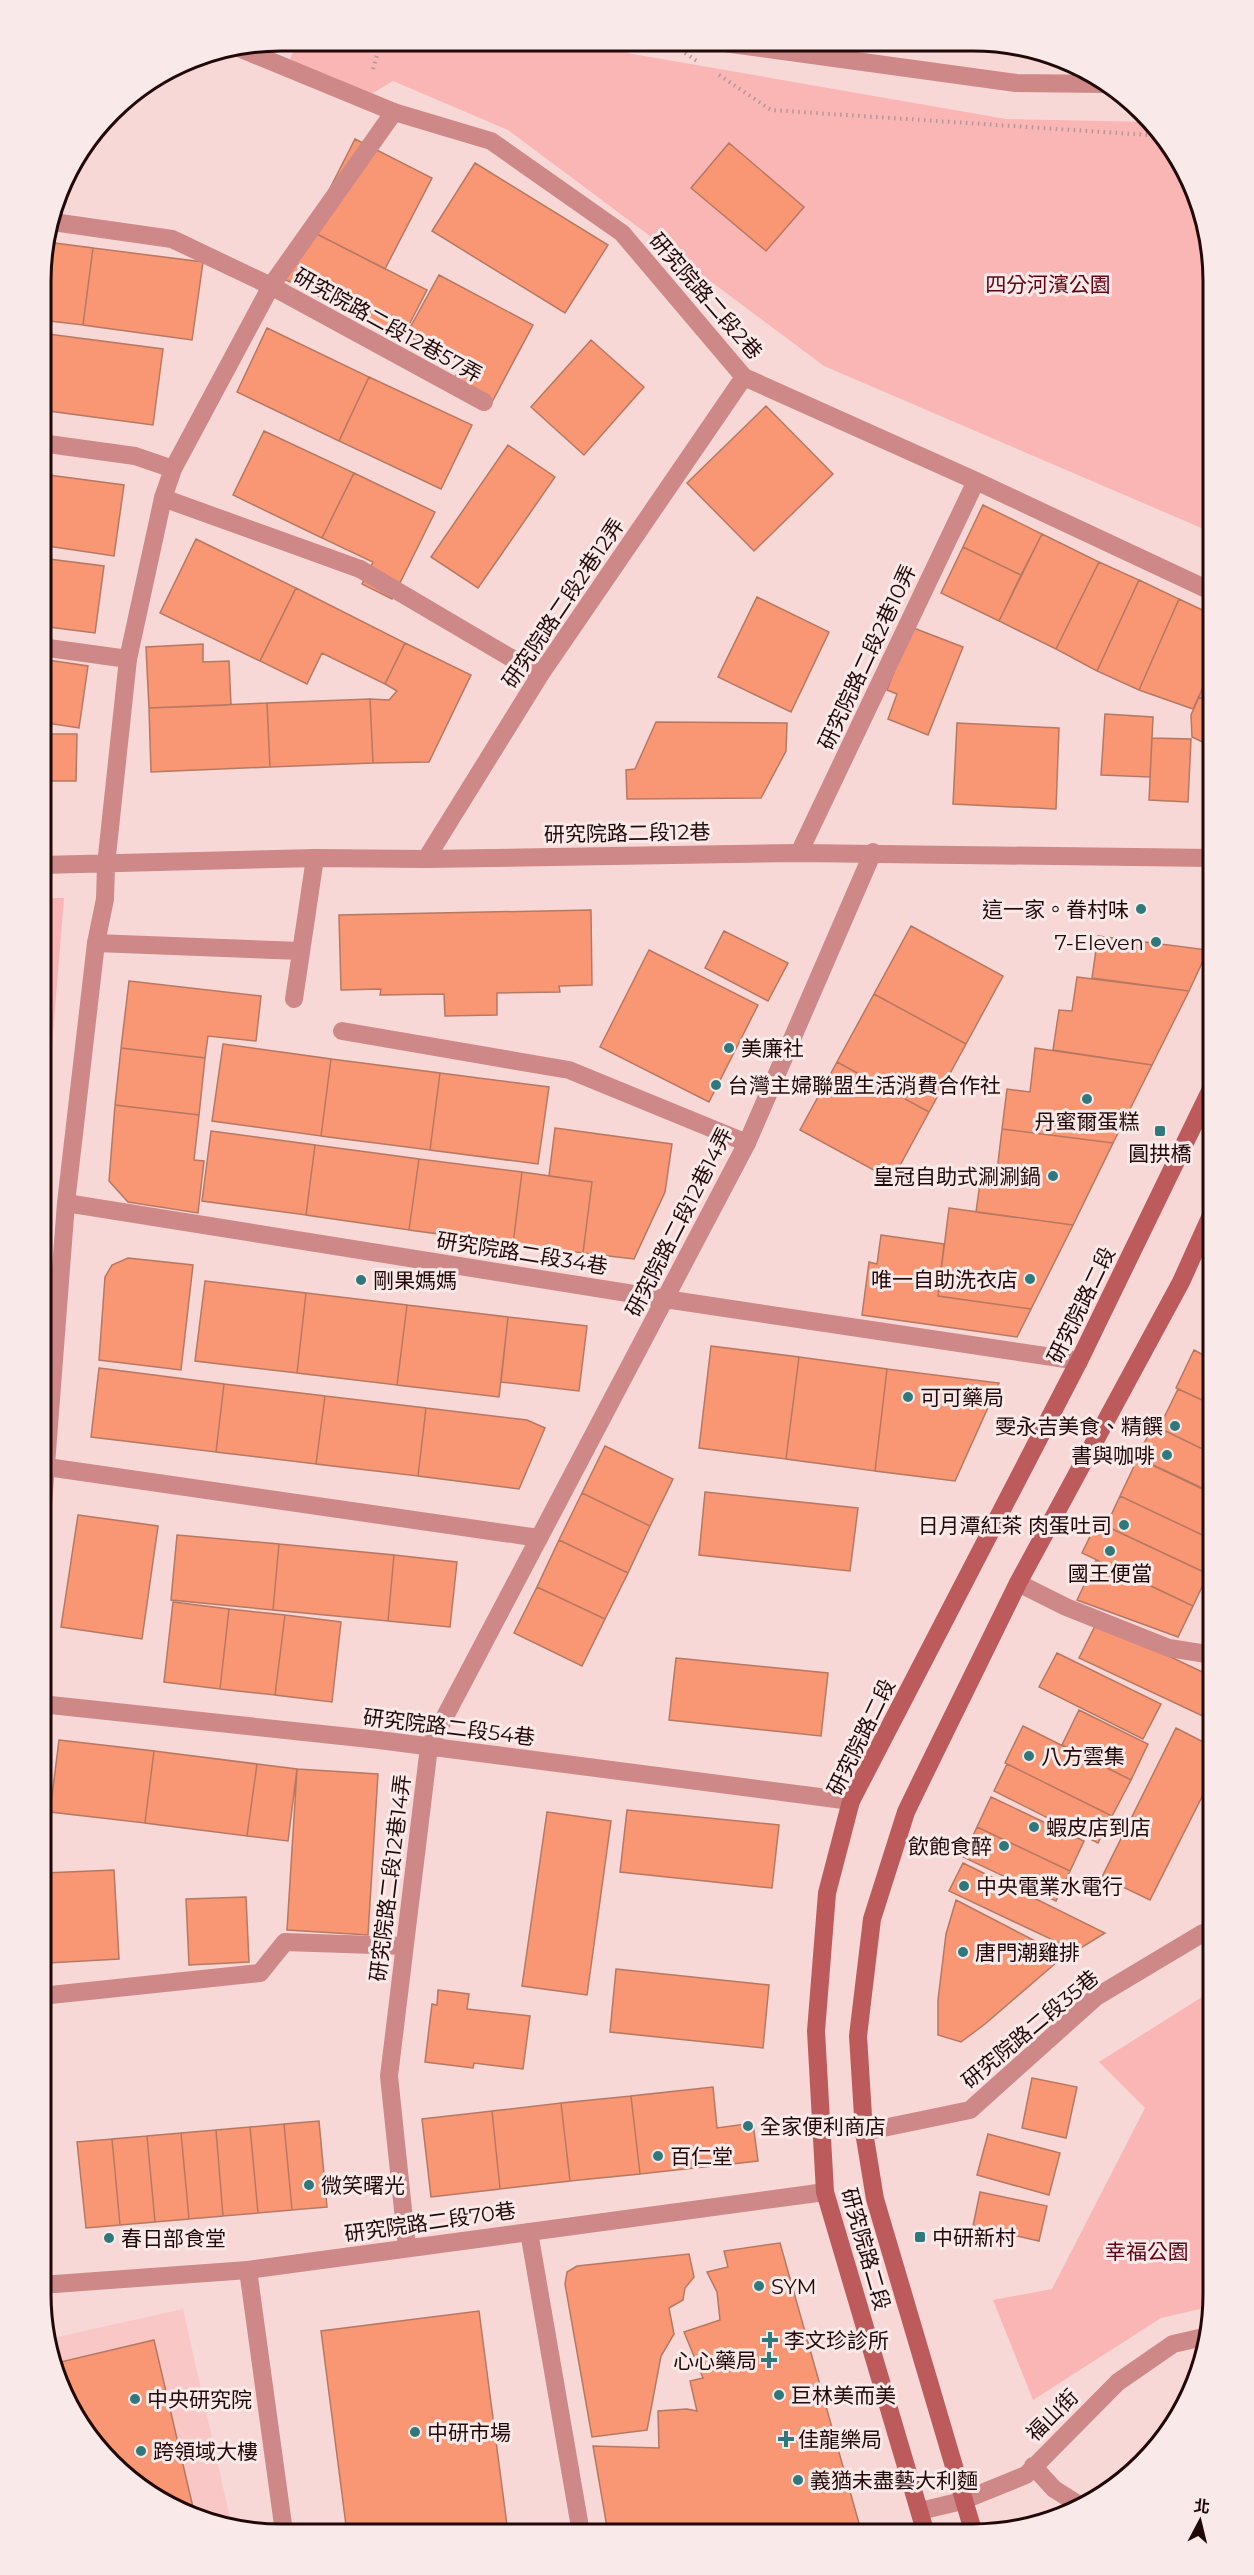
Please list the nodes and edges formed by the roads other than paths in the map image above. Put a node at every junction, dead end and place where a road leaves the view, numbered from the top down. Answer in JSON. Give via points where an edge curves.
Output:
{"nodes":[{"id":1,"x":782,"y":51,"type":"edge"},
{"id":2,"x":251,"y":53,"type":"edge"},
{"id":3,"x":1091,"y":84,"type":"edge"},
{"id":4,"x":394,"y":112,"type":"junction"},
{"id":5,"x":59,"y":223,"type":"edge"},
{"id":6,"x":271,"y":286,"type":"junction"},
{"id":7,"x":744,"y":377,"type":"junction"},
{"id":8,"x":484,"y":402,"type":"dead end"},
{"id":9,"x":51,"y":444,"type":"edge"},
{"id":10,"x":173,"y":469,"type":"junction"},
{"id":11,"x":976,"y":481,"type":"junction"},
{"id":12,"x":163,"y":498,"type":"junction"},
{"id":13,"x":1203,"y":587,"type":"edge"},
{"id":14,"x":51,"y":647,"type":"edge"},
{"id":15,"x":128,"y":659,"type":"junction"},
{"id":16,"x":540,"y":675,"type":"junction"},
{"id":17,"x":873,"y":852,"type":"junction"},
{"id":18,"x":799,"y":853,"type":"junction"},
{"id":19,"x":315,"y":858,"type":"junction"},
{"id":20,"x":1203,"y":858,"type":"edge"},
{"id":21,"x":426,"y":859,"type":"junction"},
{"id":22,"x":51,"y":865,"type":"edge"},
{"id":23,"x":106,"y":865,"type":"junction"},
{"id":24,"x":96,"y":943,"type":"junction"},
{"id":25,"x":301,"y":951,"type":"junction"},
{"id":26,"x":294,"y":999,"type":"dead end"},
{"id":27,"x":342,"y":1031,"type":"dead end"},
{"id":28,"x":1203,"y":1106,"type":"edge"},
{"id":29,"x":747,"y":1143,"type":"junction"},
{"id":30,"x":66,"y":1203,"type":"junction"},
{"id":31,"x":1203,"y":1233,"type":"edge"},
{"id":32,"x":665,"y":1299,"type":"junction"},
{"id":33,"x":1079,"y":1361,"type":"junction"},
{"id":34,"x":51,"y":1411,"type":"edge"},
{"id":35,"x":51,"y":1468,"type":"edge"},
{"id":36,"x":539,"y":1538,"type":"junction"},
{"id":37,"x":1018,"y":1583,"type":"junction"},
{"id":38,"x":1203,"y":1653,"type":"edge"},
{"id":39,"x":51,"y":1705,"type":"edge"},
{"id":40,"x":429,"y":1747,"type":"junction"},
{"id":41,"x":851,"y":1801,"type":"junction"},
{"id":42,"x":1203,"y":1933,"type":"edge"},
{"id":43,"x":404,"y":1946,"type":"junction"},
{"id":44,"x":51,"y":1995,"type":"edge"},
{"id":45,"x":864,"y":2132,"type":"junction"},
{"id":46,"x":825,"y":2192,"type":"junction"},
{"id":47,"x":529,"y":2232,"type":"junction"},
{"id":48,"x":407,"y":2248,"type":"junction"},
{"id":49,"x":248,"y":2270,"type":"junction"},
{"id":50,"x":51,"y":2284,"type":"edge"},
{"id":51,"x":1199,"y":2338,"type":"edge"},
{"id":52,"x":1033,"y":2466,"type":"junction"},
{"id":53,"x":962,"y":2500,"type":"junction"},
{"id":54,"x":1073,"y":2501,"type":"edge"},
{"id":55,"x":920,"y":2511,"type":"junction"},
{"id":56,"x":283,"y":2524,"type":"edge"},
{"id":57,"x":579,"y":2524,"type":"edge"},
{"id":58,"x":923,"y":2524,"type":"edge"},
{"id":59,"x":970,"y":2524,"type":"edge"}],
"edges":[{"from":1,"to":3,"type":"street","via":[[1016,83]]},
{"from":2,"to":4,"type":"street","name":"研究院路二段2巷"},
{"from":4,"to":6,"type":"street","name":"研究院路二段12巷57弄"},
{"from":4,"to":7,"type":"street","name":"研究院路二段2巷","via":[[491,141],[622,233]]},
{"from":5,"to":6,"type":"street","name":"研究院路二段12巷57弄","via":[[171,239]]},
{"from":6,"to":8,"type":"street","name":"研究院路二段12巷57弄"},
{"from":6,"to":10,"type":"street","name":"研究院路二段12巷57弄"},
{"from":7,"to":11,"type":"street","name":"研究院路二段2巷"},
{"from":7,"to":16,"type":"street","name":"研究院路二段2巷12弄"},
{"from":9,"to":10,"type":"street","via":[[135,456]]},
{"from":10,"to":12,"type":"street","name":"研究院路二段12巷57弄"},
{"from":11,"to":13,"type":"street","name":"研究院路二段2巷"},
{"from":11,"to":18,"type":"street","name":"研究院路二段2巷10弄"},
{"from":12,"to":15,"type":"street","name":"研究院路二段12巷57弄"},
{"from":12,"to":16,"type":"street","via":[[360,569]]},
{"from":14,"to":15,"type":"street"},
{"from":15,"to":23,"type":"street","name":"研究院路二段12巷57弄"},
{"from":16,"to":21,"type":"street","name":"研究院路二段2巷12弄"},
{"from":17,"to":18,"type":"street","name":"研究院路二段12巷"},
{"from":17,"to":20,"type":"street","name":"研究院路二段12巷"},
{"from":17,"to":29,"type":"street","name":"研究院路二段12巷14弄"},
{"from":18,"to":21,"type":"street","name":"研究院路二段12巷"},
{"from":19,"to":21,"type":"street","name":"研究院路二段12巷"},
{"from":19,"to":23,"type":"street","name":"研究院路二段12巷"},
{"from":19,"to":25,"type":"street"},
{"from":22,"to":23,"type":"street","name":"研究院路二段12巷"},
{"from":23,"to":24,"type":"street","name":"研究院路二段12巷57弄","via":[[105,899]]},
{"from":24,"to":25,"type":"street"},
{"from":24,"to":30,"type":"street","name":"研究院路二段12巷57弄"},
{"from":25,"to":26,"type":"street"},
{"from":27,"to":29,"type":"street","via":[[569,1070]]},
{"from":28,"to":33,"type":"main road","name":"研究院路二段"},
{"from":29,"to":32,"type":"street","name":"研究院路二段12巷14弄"},
{"from":30,"to":32,"type":"street","name":"研究院路二段34巷"},
{"from":30,"to":34,"type":"street","name":"研究院路二段12巷57弄"},
{"from":31,"to":37,"type":"main road","name":"研究院路二段","via":[[1181,1282]]},
{"from":32,"to":33,"type":"street","name":"研究院路二段34巷"},
{"from":32,"to":36,"type":"street","name":"研究院路二段12巷14弄"},
{"from":33,"to":41,"type":"main road","name":"研究院路二段"},
{"from":35,"to":36,"type":"street"},
{"from":36,"to":40,"type":"street","name":"研究院路二段12巷14弄"},
{"from":37,"to":38,"type":"street","via":[[1066,1607],[1169,1648]]},
{"from":37,"to":45,"type":"main road","name":"研究院路二段","via":[[906,1812],[872,1919],[858,2036]]},
{"from":39,"to":40,"type":"street","name":"研究院路二段54巷"},
{"from":40,"to":41,"type":"street","name":"研究院路二段54巷"},
{"from":40,"to":43,"type":"street","name":"研究院路二段12巷14弄"},
{"from":41,"to":46,"type":"main road","name":"研究院路二段","via":[[827,1893],[817,2020]]},
{"from":42,"to":45,"type":"street","name":"研究院路二段35巷","via":[[1096,1997],[970,2110]]},
{"from":43,"to":44,"type":"street","via":[[285,1942],[260,1973]]},
{"from":43,"to":48,"type":"street","name":"研究院路二段12巷14弄","via":[[388,2076]]},
{"from":45,"to":53,"type":"main road","name":"研究院路二段","via":[[875,2199]]},
{"from":46,"to":47,"type":"street","name":"研究院路二段70巷"},
{"from":46,"to":55,"type":"main road","name":"研究院路二段"},
{"from":47,"to":48,"type":"street","name":"研究院路二段70巷"},
{"from":47,"to":57,"type":"street"},
{"from":48,"to":49,"type":"street","name":"研究院路二段70巷"},
{"from":49,"to":50,"type":"street","name":"研究院路二段70巷"},
{"from":49,"to":56,"type":"street"},
{"from":51,"to":52,"type":"street","name":"福山街","via":[[1173,2344],[1118,2382]]},
{"from":52,"to":53,"type":"street","name":"福山街","via":[[1026,2475]]},
{"from":52,"to":54,"type":"street","via":[[1054,2489]]},
{"from":53,"to":55,"type":"street","name":"福山街"},
{"from":53,"to":59,"type":"main road","name":"研究院路二段"},
{"from":55,"to":58,"type":"main road","name":"研究院路二段"}]}
